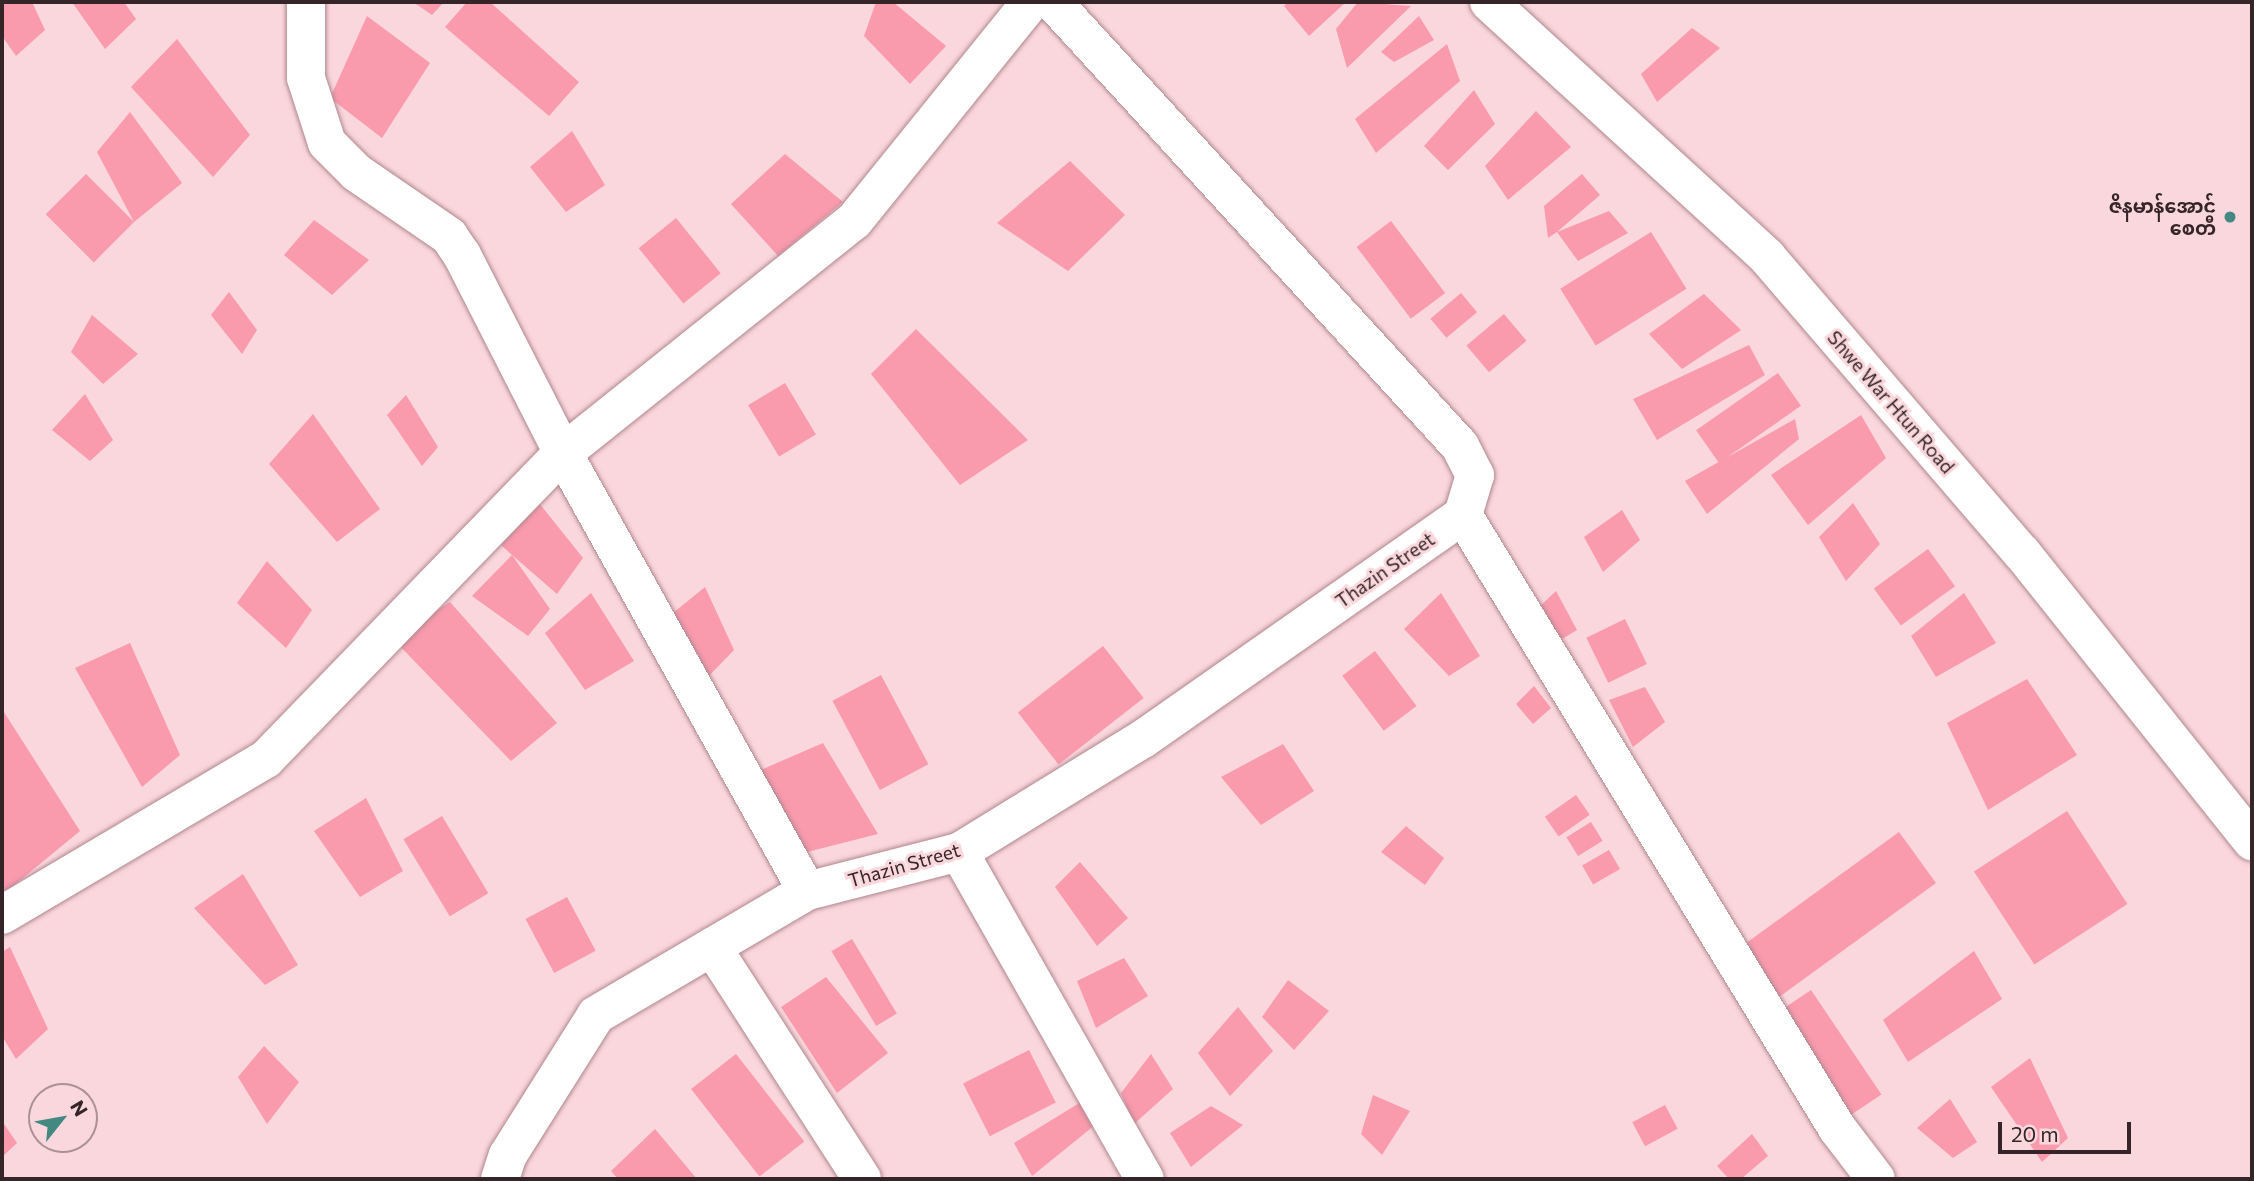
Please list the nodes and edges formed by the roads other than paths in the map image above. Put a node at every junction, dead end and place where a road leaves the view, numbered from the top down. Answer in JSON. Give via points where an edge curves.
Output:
{"nodes":[{"id":1,"x":306,"y":2,"type":"edge"},
{"id":2,"x":1031,"y":2,"type":"edge"},
{"id":3,"x":1053,"y":2,"type":"edge"},
{"id":4,"x":1489,"y":2,"type":"edge"},
{"id":5,"x":564,"y":453,"type":"junction"},
{"id":6,"x":1463,"y":515,"type":"junction"},
{"id":7,"x":2252,"y":841,"type":"edge"},
{"id":8,"x":959,"y":852,"type":"junction"},
{"id":9,"x":807,"y":891,"type":"junction"},
{"id":10,"x":2,"y":915,"type":"edge"},
{"id":11,"x":712,"y":947,"type":"junction"},
{"id":12,"x":500,"y":1179,"type":"edge"},
{"id":13,"x":862,"y":1179,"type":"edge"},
{"id":14,"x":1145,"y":1179,"type":"edge"},
{"id":15,"x":1876,"y":1179,"type":"edge"}],
"edges":[{"from":1,"to":5,"type":"street","via":[[306,78],[327,143],[348,166],[449,236]]},
{"from":2,"to":5,"type":"street","via":[[854,221]]},
{"from":3,"to":6,"type":"street","via":[[1460,446],[1475,475]]},
{"from":4,"to":7,"type":"street","name":"Shwe War Htun Road","via":[[1767,257],[2022,553]]},
{"from":5,"to":9,"type":"street"},
{"from":5,"to":10,"type":"street","via":[[266,759]]},
{"from":6,"to":8,"type":"street","name":"Thazin Street","via":[[1143,739]]},
{"from":6,"to":15,"type":"street","via":[[1837,1128]]},
{"from":8,"to":9,"type":"street","name":"Thazin Street"},
{"from":8,"to":14,"type":"street"},
{"from":9,"to":11,"type":"street","name":"Thazin Street"},
{"from":11,"to":12,"type":"street","name":"Thazin Street","via":[[596,1015]]},
{"from":11,"to":13,"type":"street"}]}
